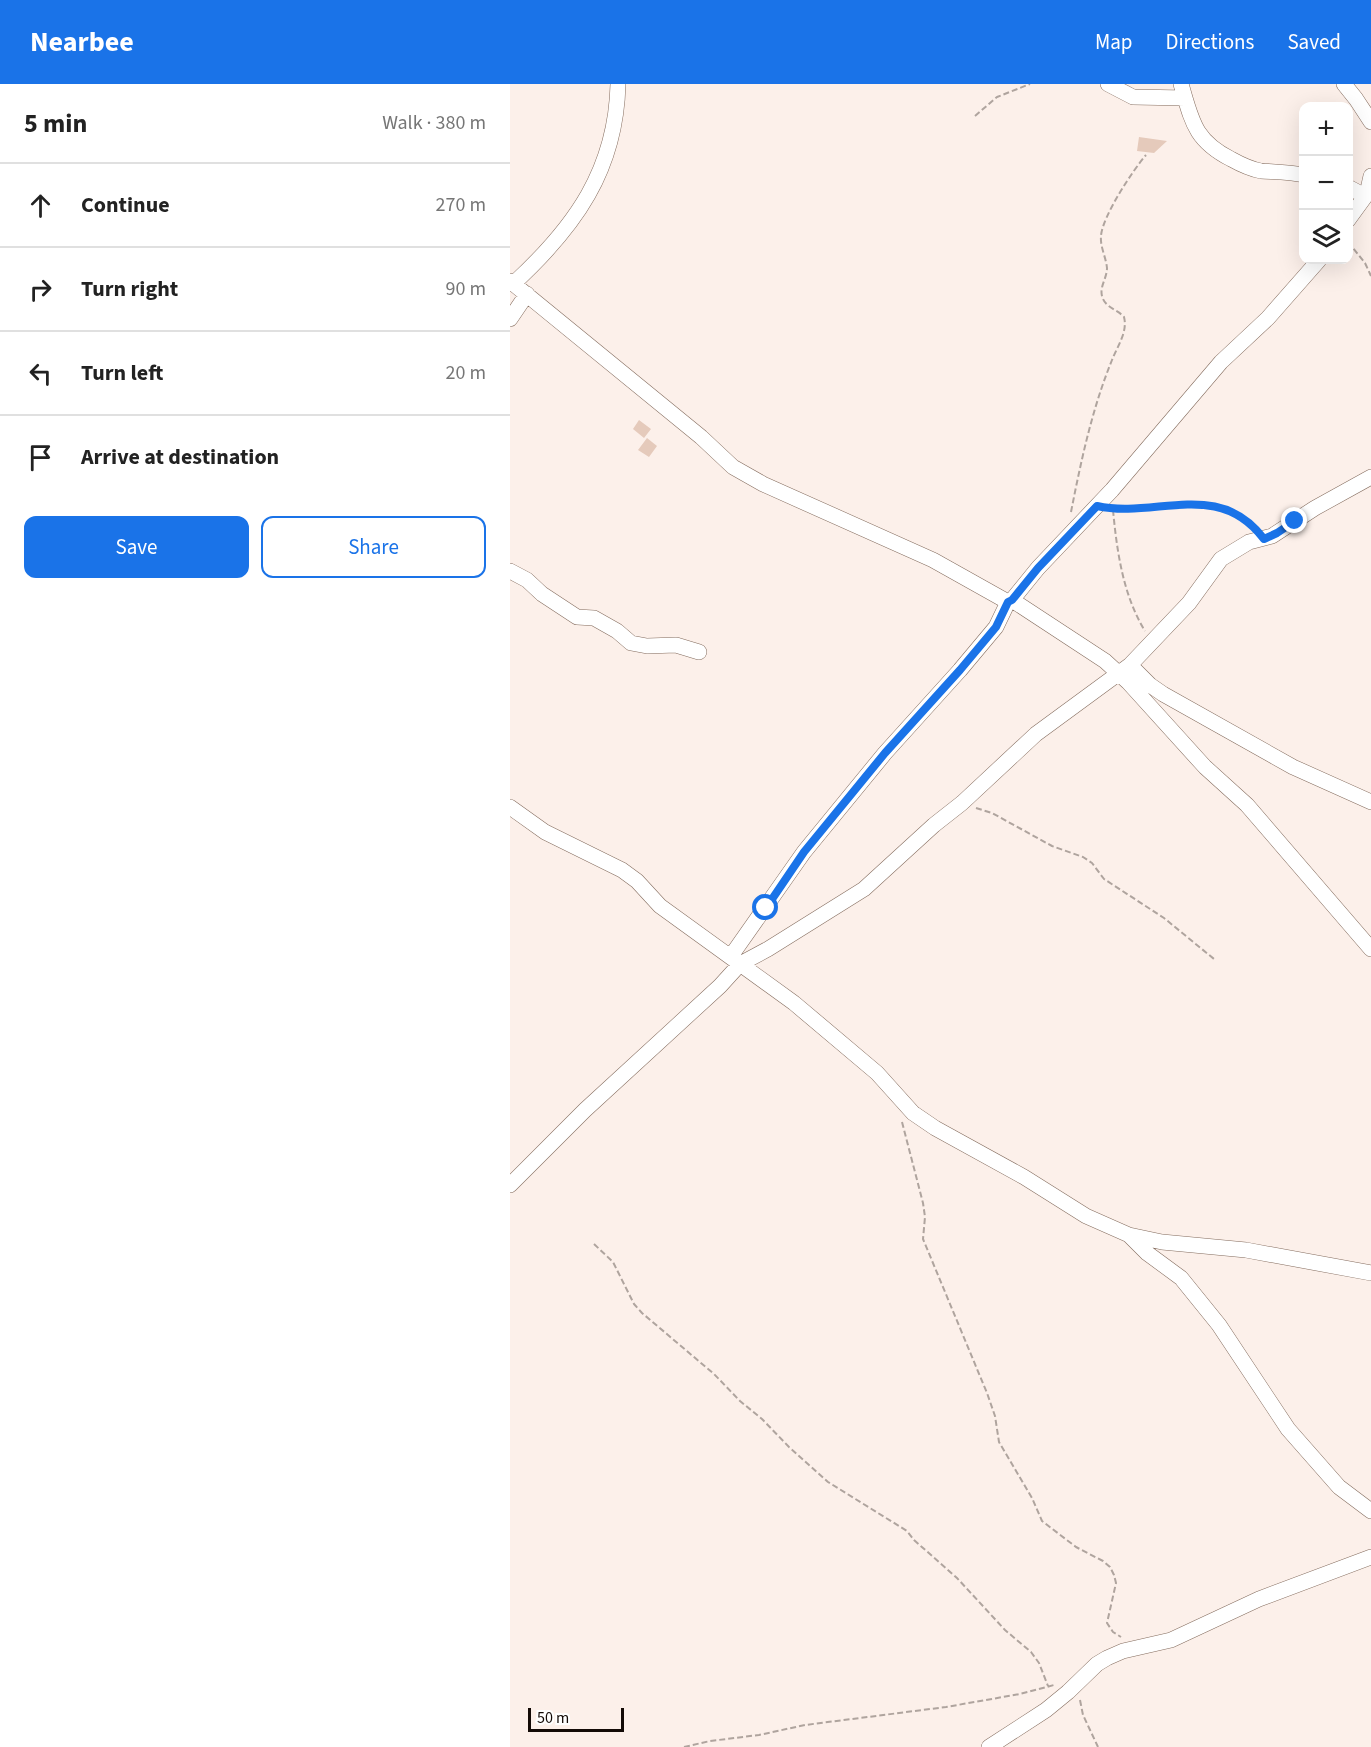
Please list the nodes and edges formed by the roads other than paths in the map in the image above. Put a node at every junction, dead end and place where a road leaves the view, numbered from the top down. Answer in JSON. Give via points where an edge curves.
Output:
{"nodes":[{"id":1,"x":618,"y":84,"type":"edge"},
{"id":2,"x":1108,"y":84,"type":"edge"},
{"id":3,"x":1344,"y":84,"type":"edge"},
{"id":4,"x":1183,"y":91,"type":"edge"},
{"id":5,"x":1371,"y":122,"type":"edge"},
{"id":6,"x":1299,"y":175,"type":"edge"},
{"id":7,"x":1371,"y":176,"type":"edge"},
{"id":8,"x":1353,"y":190,"type":"edge"},
{"id":9,"x":1365,"y":196,"type":"junction"},
{"id":10,"x":1353,"y":213,"type":"edge"},
{"id":11,"x":1315,"y":264,"type":"edge"},
{"id":12,"x":512,"y":283,"type":"edge"},
{"id":13,"x":527,"y":294,"type":"junction"},
{"id":14,"x":510,"y":319,"type":"edge"},
{"id":15,"x":1371,"y":477,"type":"edge"},
{"id":16,"x":510,"y":571,"type":"edge"},
{"id":17,"x":1010,"y":601,"type":"junction"},
{"id":18,"x":699,"y":652,"type":"dead end"},
{"id":19,"x":1124,"y":669,"type":"junction"},
{"id":20,"x":1371,"y":802,"type":"edge"},
{"id":21,"x":510,"y":807,"type":"edge"},
{"id":22,"x":1371,"y":949,"type":"edge"},
{"id":23,"x":735,"y":960,"type":"junction"},
{"id":24,"x":510,"y":1185,"type":"edge"},
{"id":25,"x":1129,"y":1235,"type":"junction"},
{"id":26,"x":1371,"y":1273,"type":"edge"},
{"id":27,"x":1371,"y":1511,"type":"edge"},
{"id":28,"x":1371,"y":1557,"type":"edge"},
{"id":29,"x":989,"y":1747,"type":"edge"}],
"edges":[{"from":1,"to":12,"type":"street","via":[[618,112],[609,150],[589,195],[539,260]]},
{"from":2,"to":4,"type":"street","via":[[1132,97]]},
{"from":3,"to":5,"type":"street"},
{"from":4,"to":6,"type":"street","via":[[1200,137],[1218,152],[1259,171]]},
{"from":7,"to":9,"type":"street"},
{"from":8,"to":9,"type":"street"},
{"from":9,"to":10,"type":"street"},
{"from":11,"to":17,"type":"street","via":[[1268,318],[1221,362]]},
{"from":12,"to":13,"type":"street"},
{"from":13,"to":14,"type":"street"},
{"from":13,"to":17,"type":"street","via":[[733,467],[933,560]]},
{"from":15,"to":19,"type":"street","via":[[1277,533],[1249,542],[1221,559],[1200,590]]},
{"from":16,"to":18,"type":"street","via":[[577,617],[594,618],[631,643],[676,645]]},
{"from":17,"to":19,"type":"street"},
{"from":17,"to":23,"type":"street","via":[[996,627],[804,852]]},
{"from":19,"to":20,"type":"street","via":[[1293,766]]},
{"from":19,"to":22,"type":"street","via":[[1205,767],[1246,805]]},
{"from":19,"to":23,"type":"street","via":[[1036,734],[864,889],[768,949]]},
{"from":21,"to":23,"type":"street","via":[[545,832],[622,870],[660,906]]},
{"from":23,"to":24,"type":"street","via":[[720,986]]},
{"from":23,"to":25,"type":"street","via":[[794,1003],[877,1073],[913,1113],[934,1128],[1086,1216]]},
{"from":25,"to":26,"type":"street","via":[[1246,1250]]},
{"from":25,"to":27,"type":"street","via":[[1181,1278],[1219,1325],[1288,1429],[1339,1487]]},
{"from":28,"to":29,"type":"street","via":[[1277,1592],[1171,1640],[1107,1658],[1046,1710]]}]}
